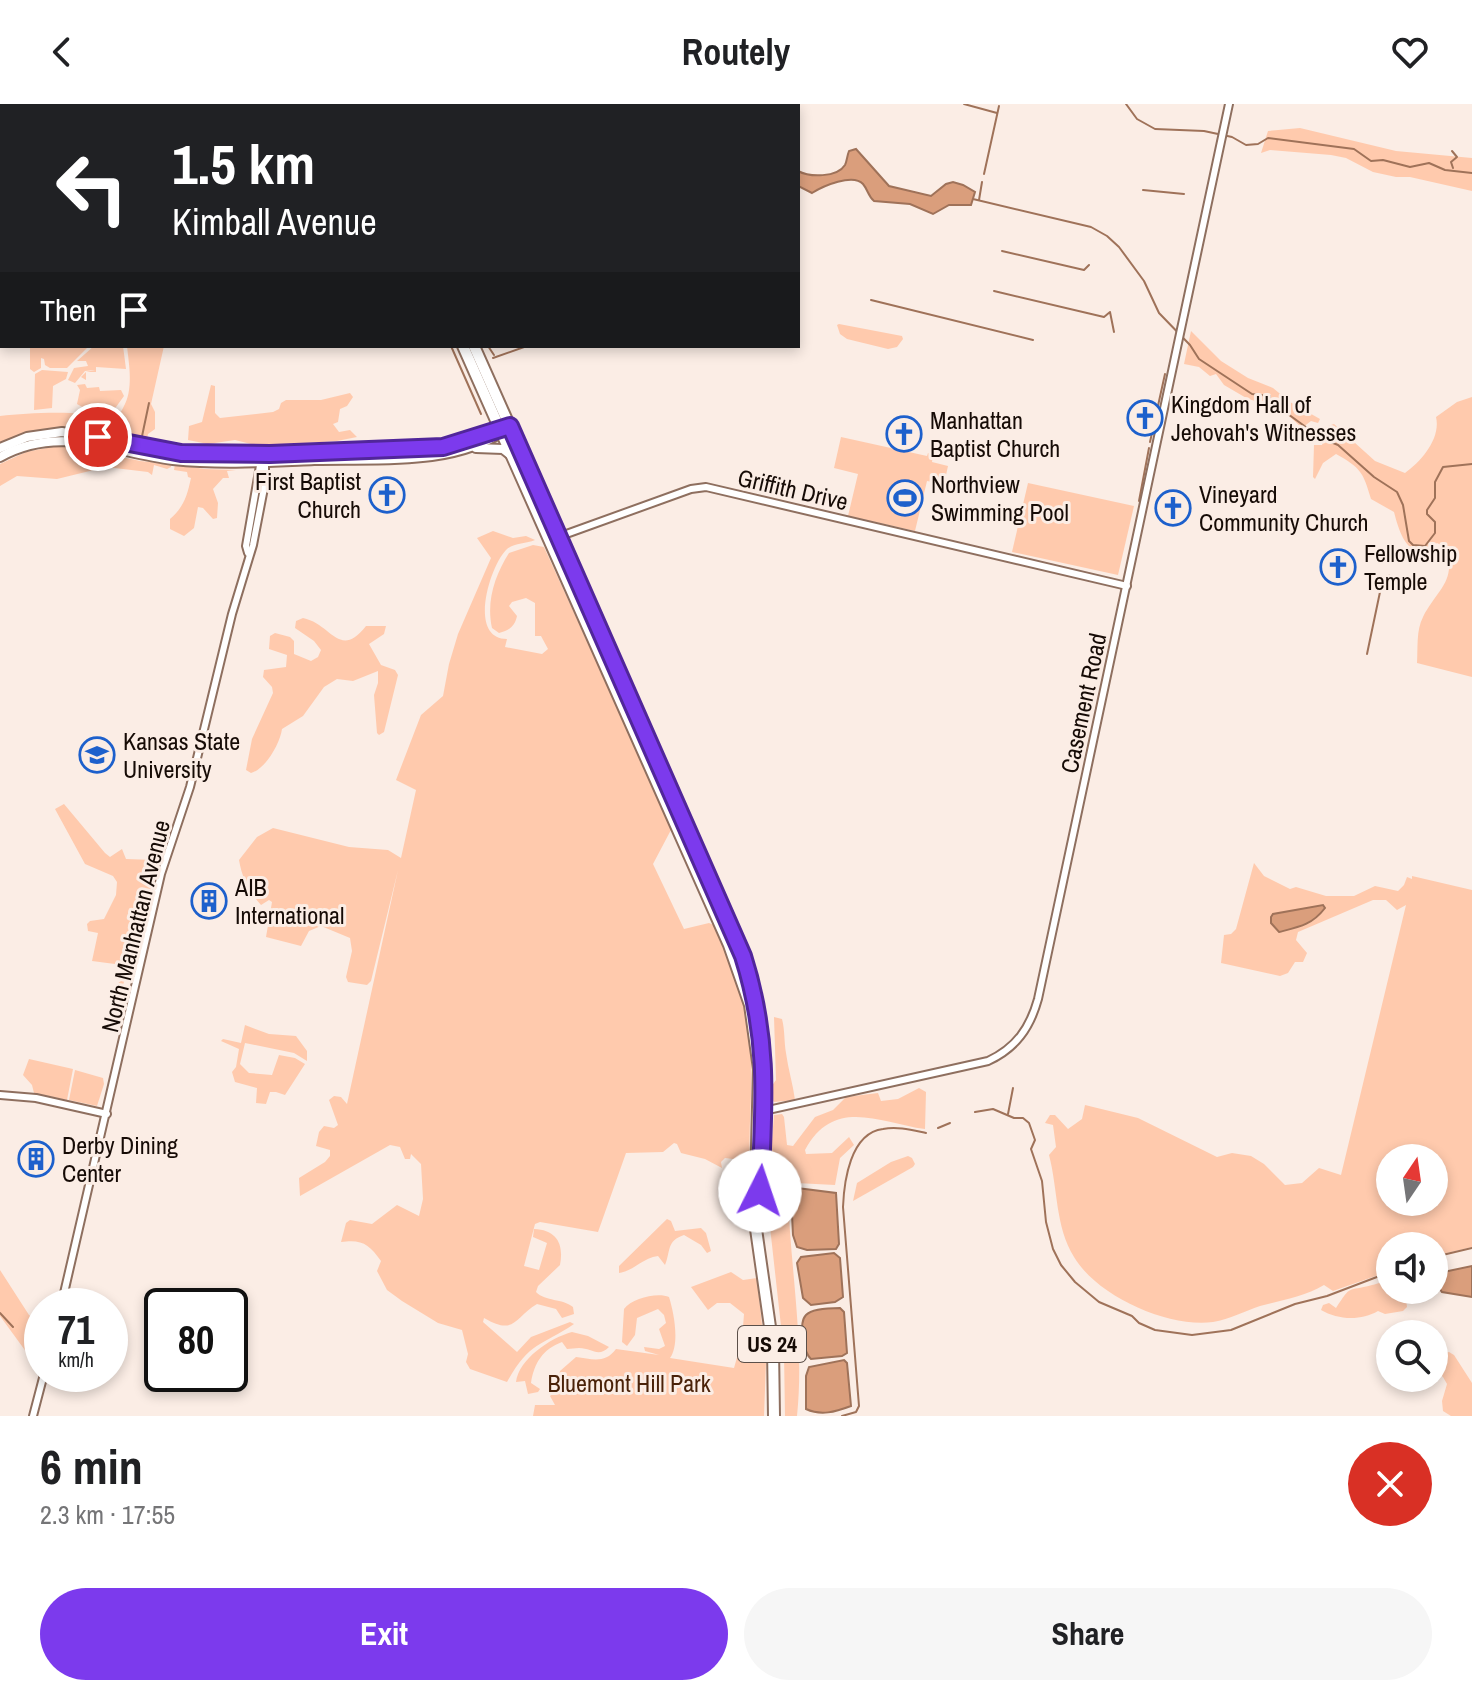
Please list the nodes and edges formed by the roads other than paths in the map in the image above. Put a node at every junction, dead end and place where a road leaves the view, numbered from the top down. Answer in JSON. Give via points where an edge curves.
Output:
{"nodes":[{"id":1,"x":1229,"y":104,"type":"edge"},
{"id":2,"x":464,"y":348,"type":"edge"},
{"id":3,"x":475,"y":348,"type":"edge"},
{"id":4,"x":504,"y":429,"type":"junction"},
{"id":5,"x":0,"y":448,"type":"edge"},
{"id":6,"x":460,"y":450,"type":"junction"},
{"id":7,"x":124,"y":451,"type":"junction"},
{"id":8,"x":181,"y":453,"type":"junction"},
{"id":9,"x":512,"y":456,"type":"junction"},
{"id":10,"x":0,"y":457,"type":"edge"},
{"id":11,"x":262,"y":459,"type":"junction"},
{"id":12,"x":554,"y":538,"type":"junction"},
{"id":13,"x":1127,"y":586,"type":"junction"},
{"id":14,"x":0,"y":1095,"type":"edge"},
{"id":15,"x":762,"y":1112,"type":"junction"},
{"id":16,"x":107,"y":1114,"type":"junction"},
{"id":17,"x":65,"y":1288,"type":"edge"},
{"id":18,"x":39,"y":1392,"type":"edge"},
{"id":19,"x":33,"y":1416,"type":"edge"},
{"id":20,"x":776,"y":1416,"type":"edge"}],
"edges":[{"from":1,"to":13,"type":"street","name":"Casement Road"},
{"from":2,"to":4,"type":"highway","number":"US 24"},
{"from":3,"to":4,"type":"highway","number":"US 24"},
{"from":4,"to":6,"type":"main road"},
{"from":4,"to":9,"type":"highway","number":"US 24"},
{"from":4,"to":11,"type":"main road","via":[[443,447]]},
{"from":4,"to":12,"type":"highway","number":"US 24"},
{"from":5,"to":8,"type":"main road","via":[[62,432]]},
{"from":6,"to":9,"type":"main road","via":[[497,447]]},
{"from":6,"to":11,"type":"main road","via":[[420,457]]},
{"from":7,"to":8,"type":"main road"},
{"from":7,"to":10,"type":"main road","via":[[59,440]]},
{"from":7,"to":11,"type":"main road","via":[[208,463]]},
{"from":8,"to":11,"type":"main road"},
{"from":9,"to":12,"type":"highway","number":"US 24"},
{"from":11,"to":16,"type":"street","name":"North Manhattan Avenue","via":[[265,483],[256,532],[190,787],[161,874]]},
{"from":12,"to":13,"type":"street","name":"Griffith Drive","via":[[706,487]]},
{"from":12,"to":15,"type":"highway","number":"US 24","via":[[739,969],[757,1045]]},
{"from":13,"to":15,"type":"street","name":"Casement Road","via":[[1038,999],[1024,1032],[988,1061]]},
{"from":14,"to":16,"type":"street"},
{"from":15,"to":20,"type":"highway","number":"US 24","via":[[755,1222],[773,1348]]},
{"from":16,"to":17,"type":"street","name":"North Manhattan Avenue"},
{"from":18,"to":19,"type":"street"}]}
